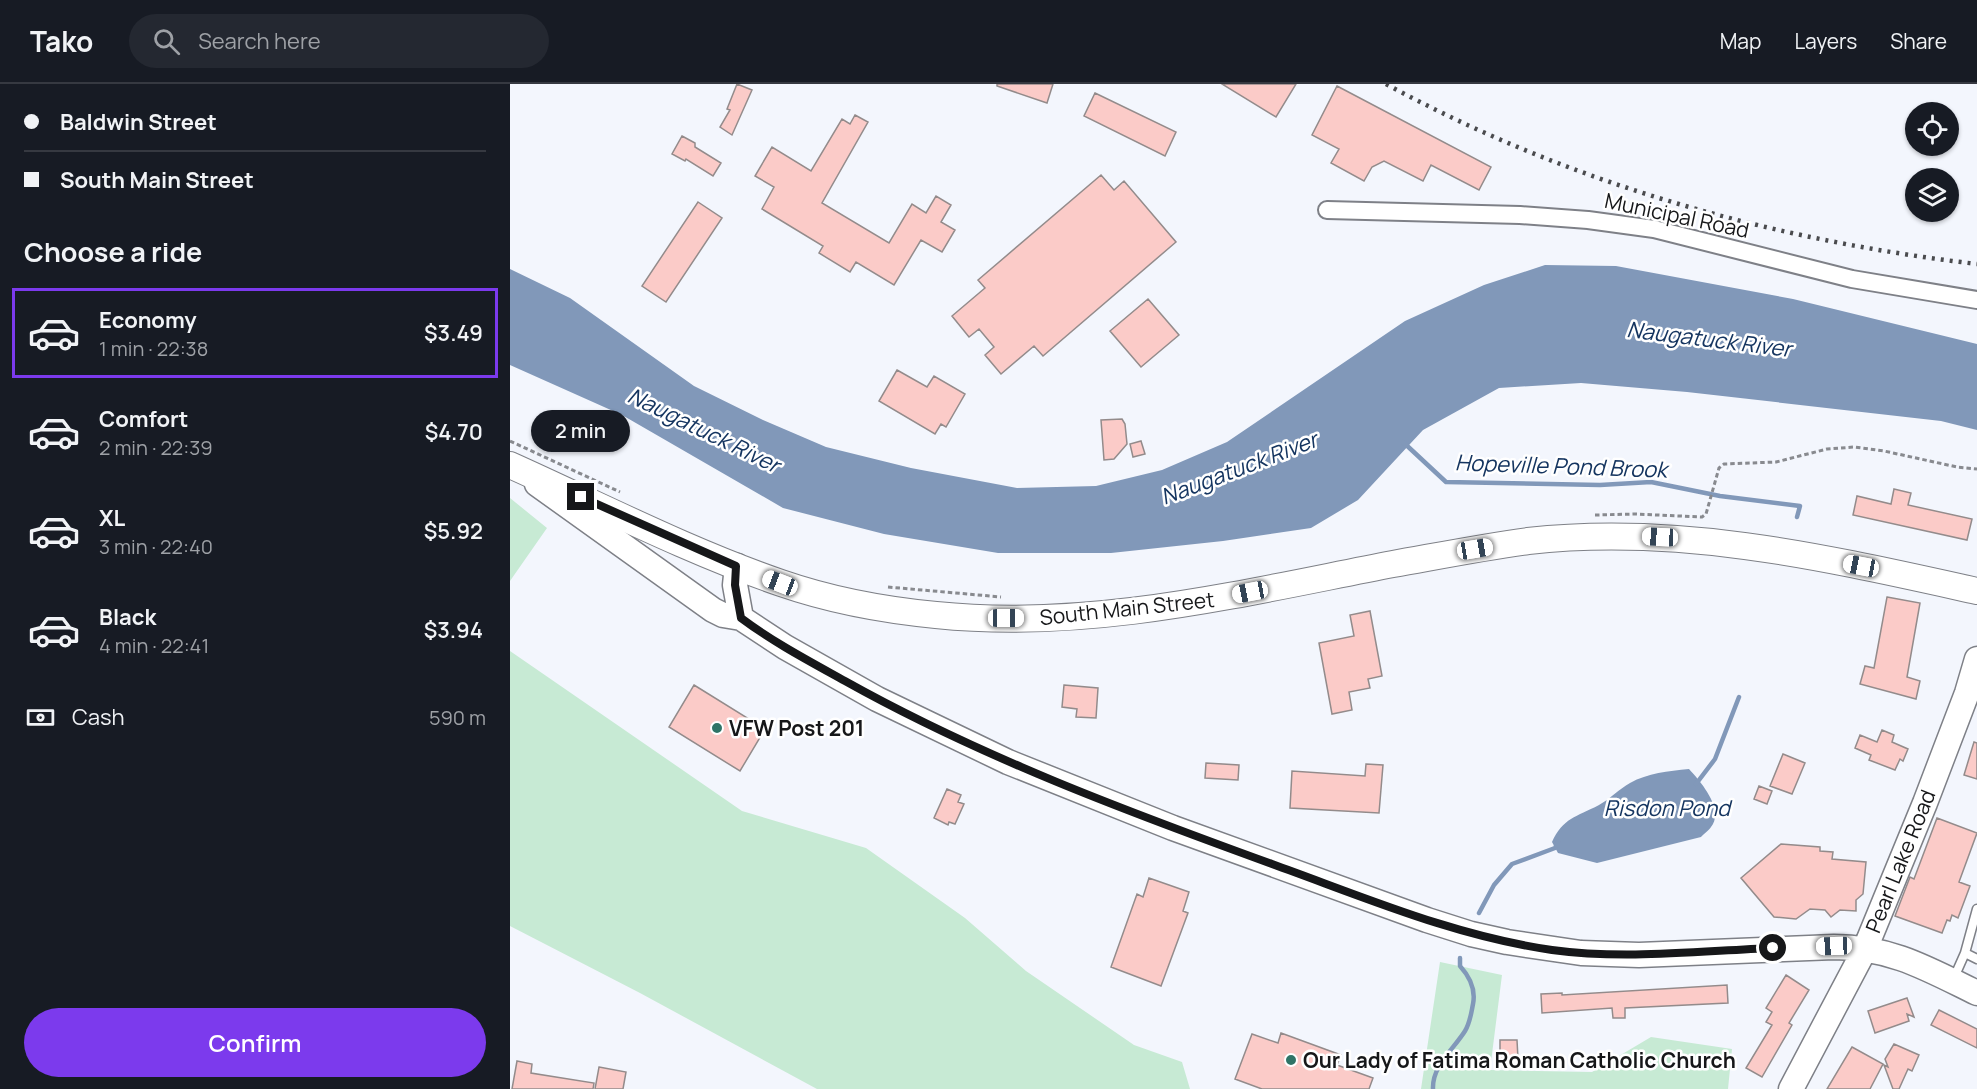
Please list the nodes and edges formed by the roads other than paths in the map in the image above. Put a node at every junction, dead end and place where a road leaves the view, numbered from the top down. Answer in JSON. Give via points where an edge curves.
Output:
{"nodes":[{"id":1,"x":1327,"y":210,"type":"dead end"},
{"id":2,"x":1977,"y":300,"type":"edge"},
{"id":3,"x":519,"y":469,"type":"edge"},
{"id":4,"x":736,"y":566,"type":"junction"},
{"id":5,"x":1977,"y":591,"type":"edge"},
{"id":6,"x":741,"y":618,"type":"junction"},
{"id":7,"x":1977,"y":659,"type":"edge"},
{"id":8,"x":1977,"y":909,"type":"edge"},
{"id":9,"x":1865,"y":949,"type":"junction"},
{"id":10,"x":1965,"y":953,"type":"junction"},
{"id":11,"x":1977,"y":960,"type":"edge"},
{"id":12,"x":1952,"y":981,"type":"junction"},
{"id":13,"x":1977,"y":993,"type":"edge"},
{"id":14,"x":1791,"y":1089,"type":"edge"}],
"edges":[{"from":1,"to":2,"type":"street","name":"Municipal Road","via":[[1520,215],[1654,229],[1852,279]]},
{"from":3,"to":4,"type":"main road","name":"South Main Street"},
{"from":3,"to":6,"type":"main road","via":[[713,610]]},
{"from":4,"to":5,"type":"main road","name":"South Main Street","via":[[801,589],[902,611],[975,618],[1043,618],[1205,601],[1509,544],[1647,536],[1773,550]]},
{"from":4,"to":6,"type":"main road"},
{"from":6,"to":9,"type":"main road","via":[[877,699],[1018,766],[1164,824],[1455,929],[1529,946],[1600,954],[1834,946]]},
{"from":7,"to":9,"type":"main road","name":"Pearl Lake Road","via":[[1925,803]]},
{"from":8,"to":10,"type":"lane"},
{"from":9,"to":12,"type":"main road","via":[[1903,958]]},
{"from":9,"to":14,"type":"main road","name":"Pearl Lake Road"},
{"from":10,"to":11,"type":"lane"},
{"from":10,"to":12,"type":"lane"},
{"from":12,"to":13,"type":"main road"}]}
